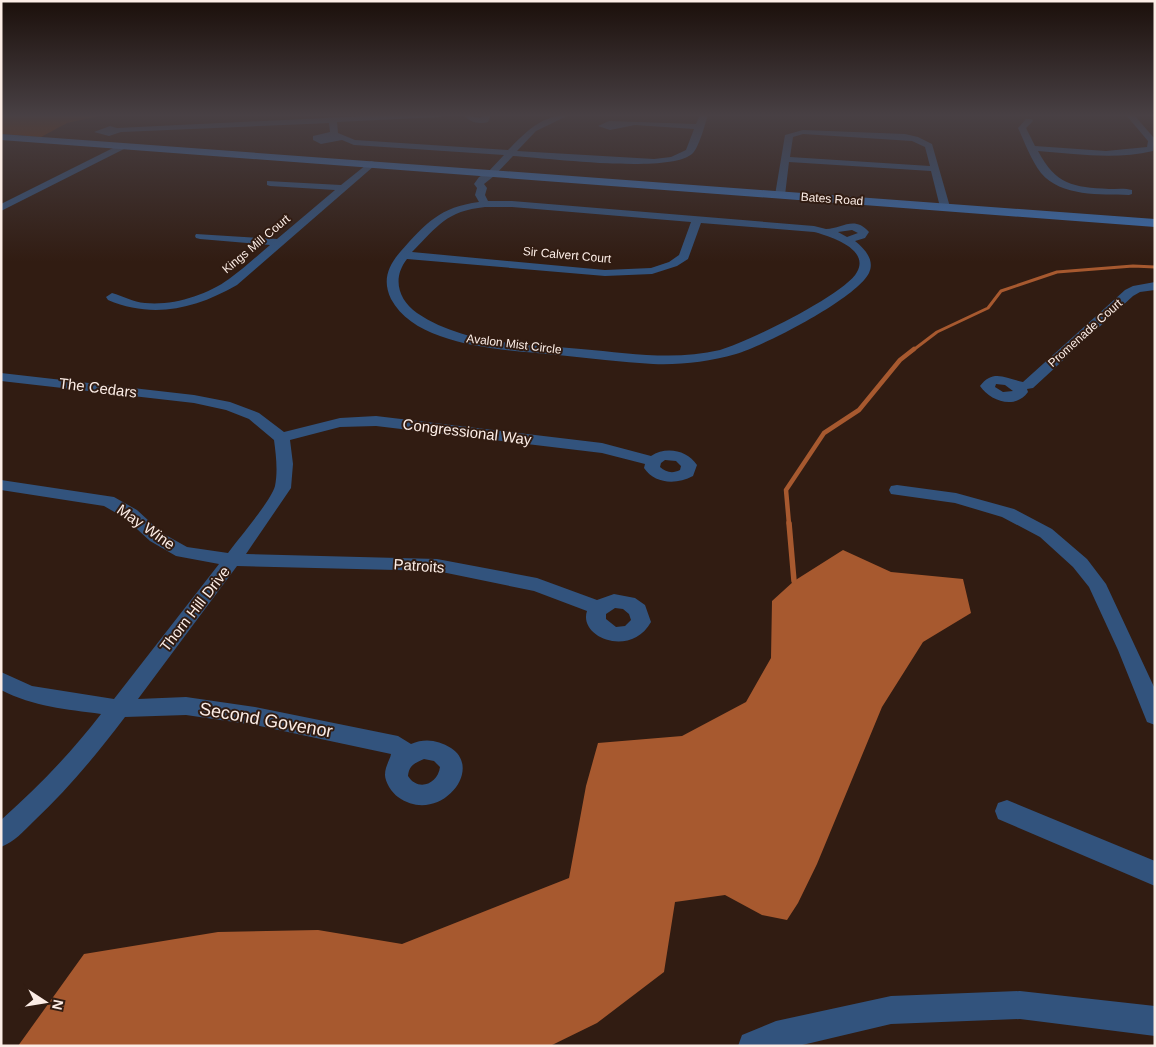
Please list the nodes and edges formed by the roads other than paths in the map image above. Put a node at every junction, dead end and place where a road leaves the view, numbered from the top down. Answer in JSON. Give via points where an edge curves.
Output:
{"nodes":[{"id":1,"x":88,"y":164,"type":"edge"},
{"id":2,"x":371,"y":164,"type":"joint"},
{"id":3,"x":500,"y":164,"type":"edge"},
{"id":4,"x":784,"y":164,"type":"edge"},
{"id":5,"x":858,"y":164,"type":"edge"},
{"id":6,"x":934,"y":164,"type":"edge"},
{"id":7,"x":1041,"y":164,"type":"edge"},
{"id":8,"x":936,"y":169,"type":"junction"},
{"id":9,"x":491,"y":174,"type":"junction"},
{"id":10,"x":270,"y":183,"type":"dead end"},
{"id":11,"x":344,"y":188,"type":"junction"},
{"id":12,"x":1129,"y":192,"type":"dead end"},
{"id":13,"x":780,"y":195,"type":"junction"},
{"id":14,"x":486,"y":204,"type":"junction"},
{"id":15,"x":945,"y":207,"type":"junction"},
{"id":16,"x":1,"y":208,"type":"edge"},
{"id":17,"x":697,"y":219,"type":"junction"},
{"id":18,"x":1155,"y":223,"type":"edge"},
{"id":19,"x":829,"y":232,"type":"junction"},
{"id":20,"x":200,"y":236,"type":"dead end"},
{"id":21,"x":846,"y":240,"type":"junction"},
{"id":22,"x":279,"y":242,"type":"junction"},
{"id":23,"x":405,"y":255,"type":"junction"},
{"id":24,"x":1155,"y":286,"type":"edge"},
{"id":25,"x":112,"y":297,"type":"dead end"},
{"id":26,"x":1,"y":377,"type":"edge"},
{"id":27,"x":1019,"y":387,"type":"dead end"},
{"id":28,"x":282,"y":438,"type":"junction"},
{"id":29,"x":653,"y":461,"type":"dead end"},
{"id":30,"x":1,"y":485,"type":"edge"},
{"id":31,"x":897,"y":490,"type":"dead end"},
{"id":32,"x":233,"y":560,"type":"junction"},
{"id":33,"x":599,"y":608,"type":"dead end"},
{"id":34,"x":1,"y":680,"type":"edge"},
{"id":35,"x":119,"y":708,"type":"junction"},
{"id":36,"x":1155,"y":716,"type":"edge"},
{"id":37,"x":408,"y":755,"type":"dead end"},
{"id":38,"x":1007,"y":811,"type":"dead end"},
{"id":39,"x":1,"y":836,"type":"edge"},
{"id":40,"x":1155,"y":874,"type":"edge"},
{"id":41,"x":1155,"y":1020,"type":"edge"},
{"id":42,"x":753,"y":1046,"type":"edge"}],
"edges":[{"from":1,"to":16,"type":"street"},
{"from":2,"to":9,"type":"street","name":"Bates Road"},
{"from":2,"to":11,"type":"street","name":"Kings Mill Court"},
{"from":3,"to":9,"type":"street"},
{"from":4,"to":13,"type":"street"},
{"from":5,"to":8,"type":"street"},
{"from":6,"to":8,"type":"street"},
{"from":7,"to":12,"type":"street","via":[[1054,179],[1088,190]]},
{"from":8,"to":15,"type":"street"},
{"from":9,"to":13,"type":"street","name":"Bates Road"},
{"from":9,"to":14,"type":"street","via":[[494,180],[482,188],[480,195]]},
{"from":10,"to":11,"type":"street"},
{"from":11,"to":22,"type":"street","name":"Kings Mill Court"},
{"from":13,"to":15,"type":"street","name":"Bates Road"},
{"from":14,"to":17,"type":"street","name":"Avalon Mist Circle"},
{"from":14,"to":23,"type":"street","name":"Avalon Mist Circle","via":[[444,215]]},
{"from":15,"to":18,"type":"street","name":"Bates Road"},
{"from":17,"to":19,"type":"street","name":"Avalon Mist Circle"},
{"from":17,"to":23,"type":"street","name":"Sir Calvert Court","via":[[684,256],[673,264],[652,271],[605,273]]},
{"from":19,"to":21,"type":"street","name":"Avalon Mist Circle"},
{"from":19,"to":21,"type":"street","name":"Avalon Mist Circle","via":[[847,226],[864,231],[861,236]]},
{"from":20,"to":22,"type":"street"},
{"from":21,"to":23,"type":"street","name":"Avalon Mist Circle","via":[[859,250],[864,269],[844,291],[753,344],[721,354],[680,360],[638,359],[483,342],[436,329],[407,313],[391,290],[392,274]]},
{"from":22,"to":25,"type":"street","name":"Kings Mill Court","via":[[233,282],[200,298],[204,306],[195,312],[179,312],[171,304],[133,305]]},
{"from":24,"to":27,"type":"street","name":"Promenade Court","via":[[1128,293],[1028,385]]},
{"from":26,"to":28,"type":"street","name":"The Cedars","via":[[230,406],[254,416]]},
{"from":28,"to":29,"type":"street","name":"Congressional Way","via":[[338,422],[376,421],[602,448]]},
{"from":28,"to":32,"type":"street","name":"Thorn Hill Drive","via":[[283,488]]},
{"from":30,"to":32,"type":"street","name":"May Wine","via":[[108,501],[132,514],[156,537],[182,552]]},
{"from":31,"to":36,"type":"street","via":[[956,498],[1008,512],[1046,533],[1080,563],[1097,584]]},
{"from":32,"to":33,"type":"street","name":"Patroits","via":[[438,566],[537,585]]},
{"from":32,"to":35,"type":"street","name":"Thorn Hill Drive"},
{"from":34,"to":35,"type":"street","name":"Second Govenor","via":[[28,694]]},
{"from":35,"to":37,"type":"street","name":"Second Govenor","via":[[186,706],[254,716],[398,746]]},
{"from":35,"to":39,"type":"street","name":"Thorn Hill Drive","via":[[83,755]]},
{"from":38,"to":40,"type":"street"},
{"from":41,"to":42,"type":"street","via":[[1020,1005],[891,1010],[776,1036]]}]}
